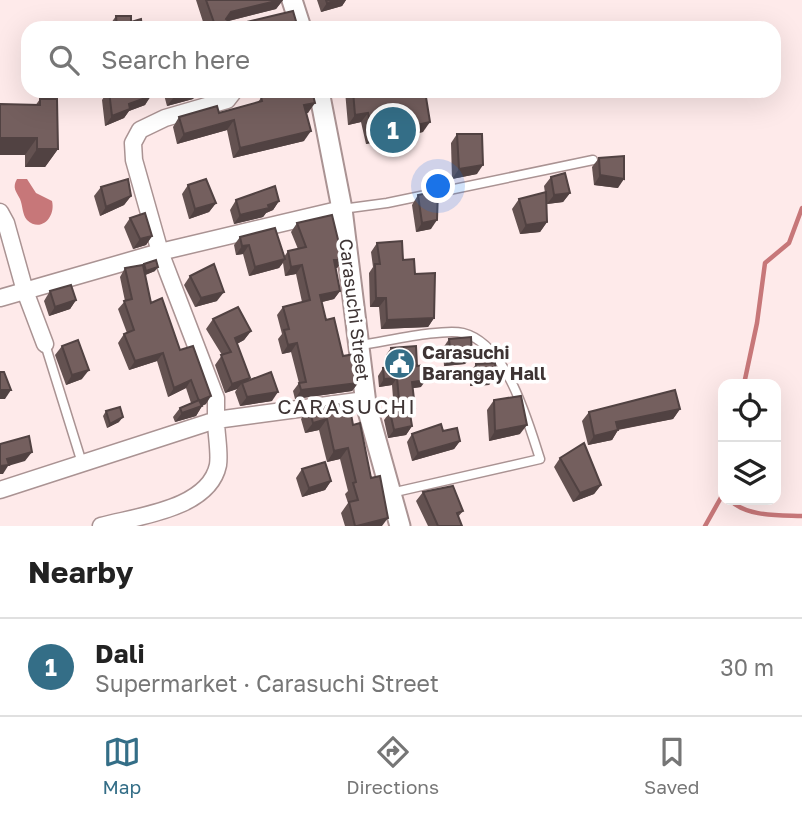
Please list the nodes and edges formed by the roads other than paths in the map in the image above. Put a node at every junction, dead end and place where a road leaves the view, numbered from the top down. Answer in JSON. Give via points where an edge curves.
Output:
{"nodes":[{"id":1,"x":229,"y":98,"type":"edge"},
{"id":2,"x":320,"y":98,"type":"edge"},
{"id":3,"x":593,"y":160,"type":"dead end"},
{"id":4,"x":342,"y":209,"type":"junction"},
{"id":5,"x":0,"y":212,"type":"edge"},
{"id":6,"x":160,"y":252,"type":"junction"},
{"id":7,"x":25,"y":291,"type":"junction"},
{"id":8,"x":0,"y":298,"type":"edge"},
{"id":9,"x":45,"y":344,"type":"joint"},
{"id":10,"x":359,"y":346,"type":"junction"},
{"id":11,"x":365,"y":400,"type":"junction"},
{"id":12,"x":216,"y":421,"type":"junction"},
{"id":13,"x":82,"y":463,"type":"junction"},
{"id":14,"x":0,"y":490,"type":"edge"},
{"id":15,"x":391,"y":493,"type":"junction"},
{"id":16,"x":101,"y":526,"type":"edge"},
{"id":17,"x":400,"y":526,"type":"edge"}],
"edges":[{"from":1,"to":6,"type":"street","via":[[165,118],[140,130],[133,143]]},
{"from":2,"to":4,"type":"street","name":"Carasuchi Street"},
{"from":3,"to":4,"type":"lane"},
{"from":4,"to":6,"type":"street"},
{"from":4,"to":10,"type":"street","name":"Carasuchi Street"},
{"from":5,"to":7,"type":"street"},
{"from":6,"to":7,"type":"street"},
{"from":6,"to":12,"type":"street","via":[[216,398]]},
{"from":7,"to":8,"type":"street"},
{"from":7,"to":9,"type":"street"},
{"from":9,"to":13,"type":"lane"},
{"from":10,"to":11,"type":"street","name":"Carasuchi Street"},
{"from":10,"to":15,"type":"lane","via":[[447,333],[463,333],[483,343],[513,384],[540,459]]},
{"from":11,"to":12,"type":"street"},
{"from":11,"to":15,"type":"street","name":"Carasuchi Street"},
{"from":12,"to":13,"type":"street"},
{"from":12,"to":16,"type":"street","via":[[218,465],[192,501]]},
{"from":13,"to":14,"type":"street"},
{"from":15,"to":17,"type":"street","name":"Carasuchi Street"}]}
